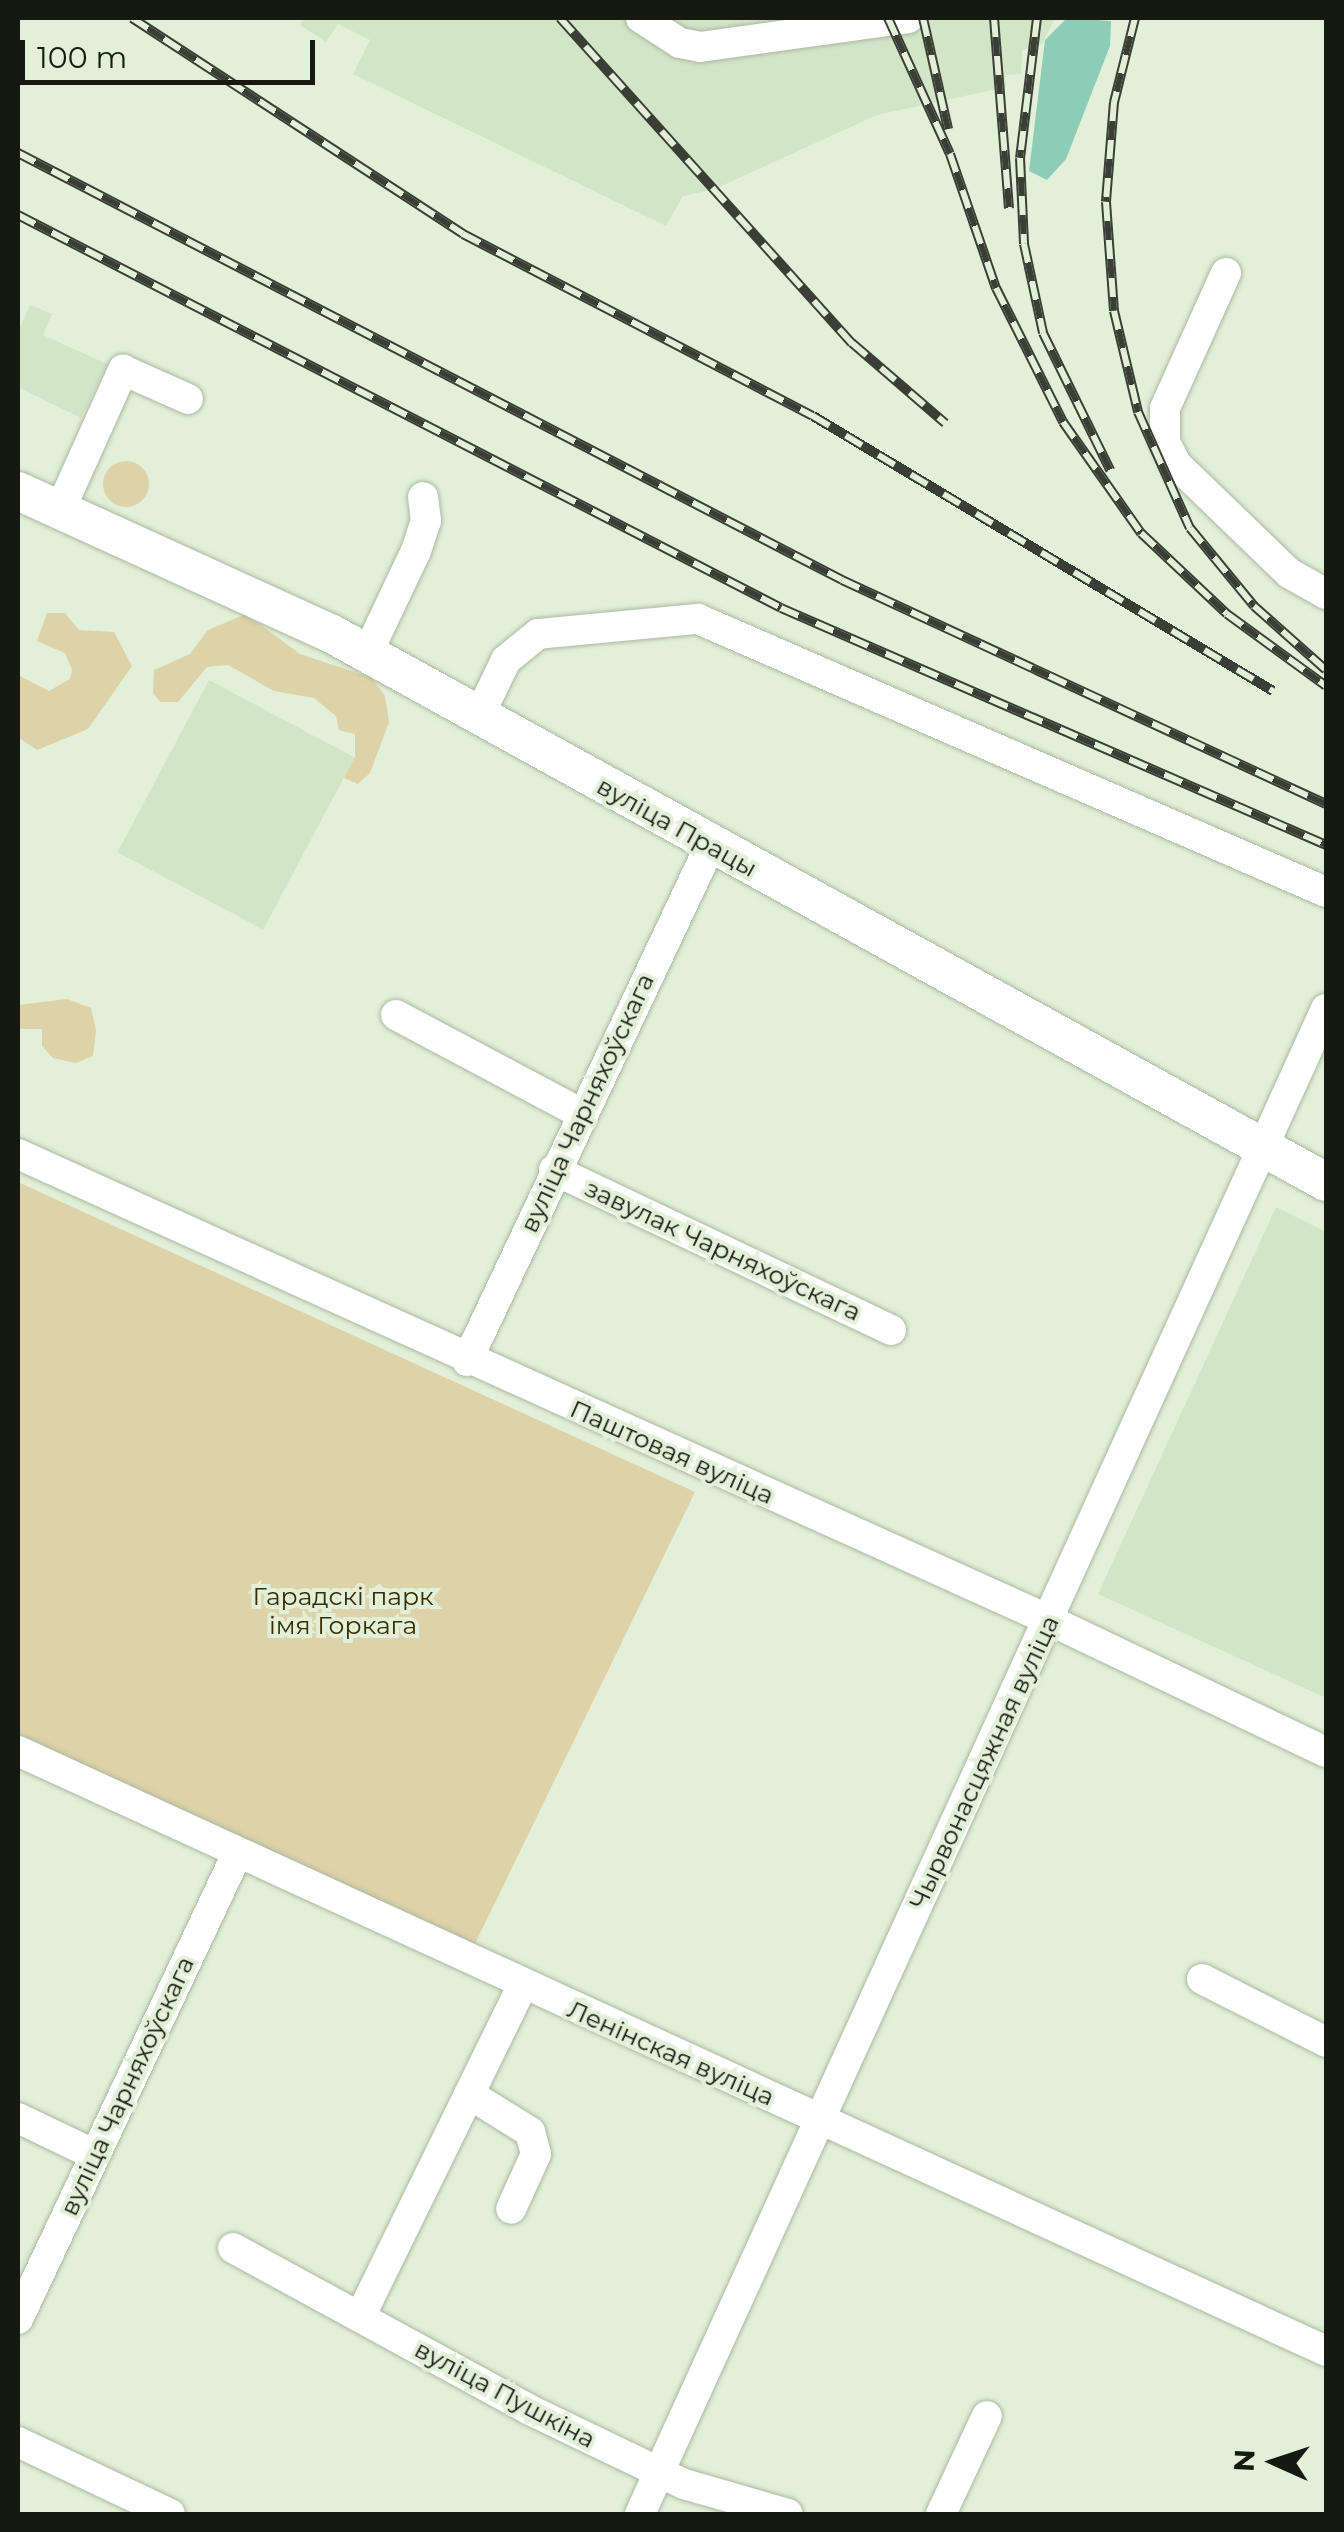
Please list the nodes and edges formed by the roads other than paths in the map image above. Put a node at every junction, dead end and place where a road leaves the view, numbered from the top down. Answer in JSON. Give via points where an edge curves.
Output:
{"nodes":[{"id":1,"x":641,"y":18,"type":"edge"},
{"id":2,"x":908,"y":18,"type":"edge"},
{"id":3,"x":1226,"y":273,"type":"dead end"},
{"id":4,"x":188,"y":399,"type":"dead end"},
{"id":5,"x":18,"y":491,"type":"edge"},
{"id":6,"x":423,"y":497,"type":"dead end"},
{"id":7,"x":60,"y":510,"type":"junction"},
{"id":8,"x":1325,"y":590,"type":"edge"},
{"id":9,"x":366,"y":654,"type":"junction"},
{"id":10,"x":479,"y":716,"type":"junction"},
{"id":11,"x":710,"y":846,"type":"junction"},
{"id":12,"x":1326,"y":892,"type":"edge"},
{"id":13,"x":1326,"y":1009,"type":"edge"},
{"id":14,"x":396,"y":1014,"type":"dead end"},
{"id":15,"x":580,"y":1113,"type":"junction"},
{"id":16,"x":1264,"y":1150,"type":"junction"},
{"id":17,"x":18,"y":1154,"type":"edge"},
{"id":18,"x":554,"y":1170,"type":"junction"},
{"id":19,"x":1326,"y":1182,"type":"edge"},
{"id":20,"x":892,"y":1330,"type":"dead end"},
{"id":21,"x":467,"y":1361,"type":"junction"},
{"id":22,"x":1049,"y":1620,"type":"junction"},
{"id":23,"x":18,"y":1752,"type":"edge"},
{"id":24,"x":1326,"y":1752,"type":"edge"},
{"id":25,"x":237,"y":1854,"type":"junction"},
{"id":26,"x":1202,"y":1979,"type":"dead end"},
{"id":27,"x":522,"y":1987,"type":"junction"},
{"id":28,"x":1326,"y":2042,"type":"edge"},
{"id":29,"x":470,"y":2094,"type":"junction"},
{"id":30,"x":18,"y":2118,"type":"edge"},
{"id":31,"x":820,"y":2119,"type":"junction"},
{"id":32,"x":93,"y":2154,"type":"junction"},
{"id":33,"x":511,"y":2209,"type":"dead end"},
{"id":34,"x":234,"y":2248,"type":"dead end"},
{"id":35,"x":360,"y":2317,"type":"junction"},
{"id":36,"x":18,"y":2319,"type":"edge"},
{"id":37,"x":1326,"y":2351,"type":"edge"},
{"id":38,"x":987,"y":2416,"type":"dead end"},
{"id":39,"x":18,"y":2442,"type":"edge"},
{"id":40,"x":660,"y":2472,"type":"junction"},
{"id":41,"x":170,"y":2514,"type":"edge"},
{"id":42,"x":640,"y":2514,"type":"edge"},
{"id":43,"x":788,"y":2514,"type":"edge"},
{"id":44,"x":941,"y":2514,"type":"edge"}],
"edges":[{"from":1,"to":2,"type":"street","via":[[680,43],[700,47]]},
{"from":3,"to":8,"type":"street","via":[[1164,408],[1165,442],[1176,464],[1289,573]]},
{"from":4,"to":7,"type":"street","via":[[123,370]]},
{"from":5,"to":7,"type":"main road","name":"вуліца Працы"},
{"from":6,"to":9,"type":"street","via":[[426,521],[416,551]]},
{"from":7,"to":9,"type":"main road","name":"вуліца Працы"},
{"from":9,"to":10,"type":"main road","name":"вуліца Працы"},
{"from":10,"to":11,"type":"main road","name":"вуліца Працы"},
{"from":10,"to":12,"type":"street","via":[[506,660],[538,634],[698,619]]},
{"from":11,"to":15,"type":"street","name":"вуліца Чарняхоўскага"},
{"from":11,"to":16,"type":"main road","name":"вуліца Працы"},
{"from":13,"to":16,"type":"street","name":"Чырвонасцяжная вуліца"},
{"from":14,"to":15,"type":"street"},
{"from":15,"to":18,"type":"street","name":"вуліца Чарняхоўскага"},
{"from":16,"to":19,"type":"main road","name":"вуліца Працы"},
{"from":16,"to":22,"type":"street","name":"Чырвонасцяжная вуліца"},
{"from":17,"to":21,"type":"street","name":"Паштовая вуліца"},
{"from":18,"to":20,"type":"street","name":"завулак Чарняхоўскага"},
{"from":18,"to":21,"type":"street","name":"вуліца Чарняхоўскага"},
{"from":21,"to":22,"type":"street","name":"Паштовая вуліца"},
{"from":22,"to":24,"type":"street","name":"Паштовая вуліца"},
{"from":22,"to":31,"type":"street","name":"Чырвонасцяжная вуліца"},
{"from":23,"to":25,"type":"street","name":"Ленінская вуліца"},
{"from":25,"to":27,"type":"street","name":"Ленінская вуліца"},
{"from":25,"to":32,"type":"street","name":"вуліца Чарняхоўскага"},
{"from":26,"to":28,"type":"street"},
{"from":27,"to":29,"type":"street"},
{"from":27,"to":31,"type":"street","name":"Ленінская вуліца"},
{"from":29,"to":33,"type":"street","via":[[530,2132],[536,2154]]},
{"from":29,"to":35,"type":"street"},
{"from":30,"to":32,"type":"street"},
{"from":31,"to":37,"type":"street","name":"Ленінская вуліца"},
{"from":31,"to":40,"type":"street","name":"Чырвонасцяжная вуліца"},
{"from":32,"to":36,"type":"street","name":"вуліца Чарняхоўскага"},
{"from":34,"to":35,"type":"street","name":"вуліца Пушкіна"},
{"from":35,"to":40,"type":"street","name":"вуліца Пушкіна"},
{"from":38,"to":44,"type":"street"},
{"from":39,"to":41,"type":"street"},
{"from":40,"to":42,"type":"street","name":"Чырвонасцяжная вуліца"},
{"from":40,"to":43,"type":"street","name":"вуліца Пушкіна"}]}
